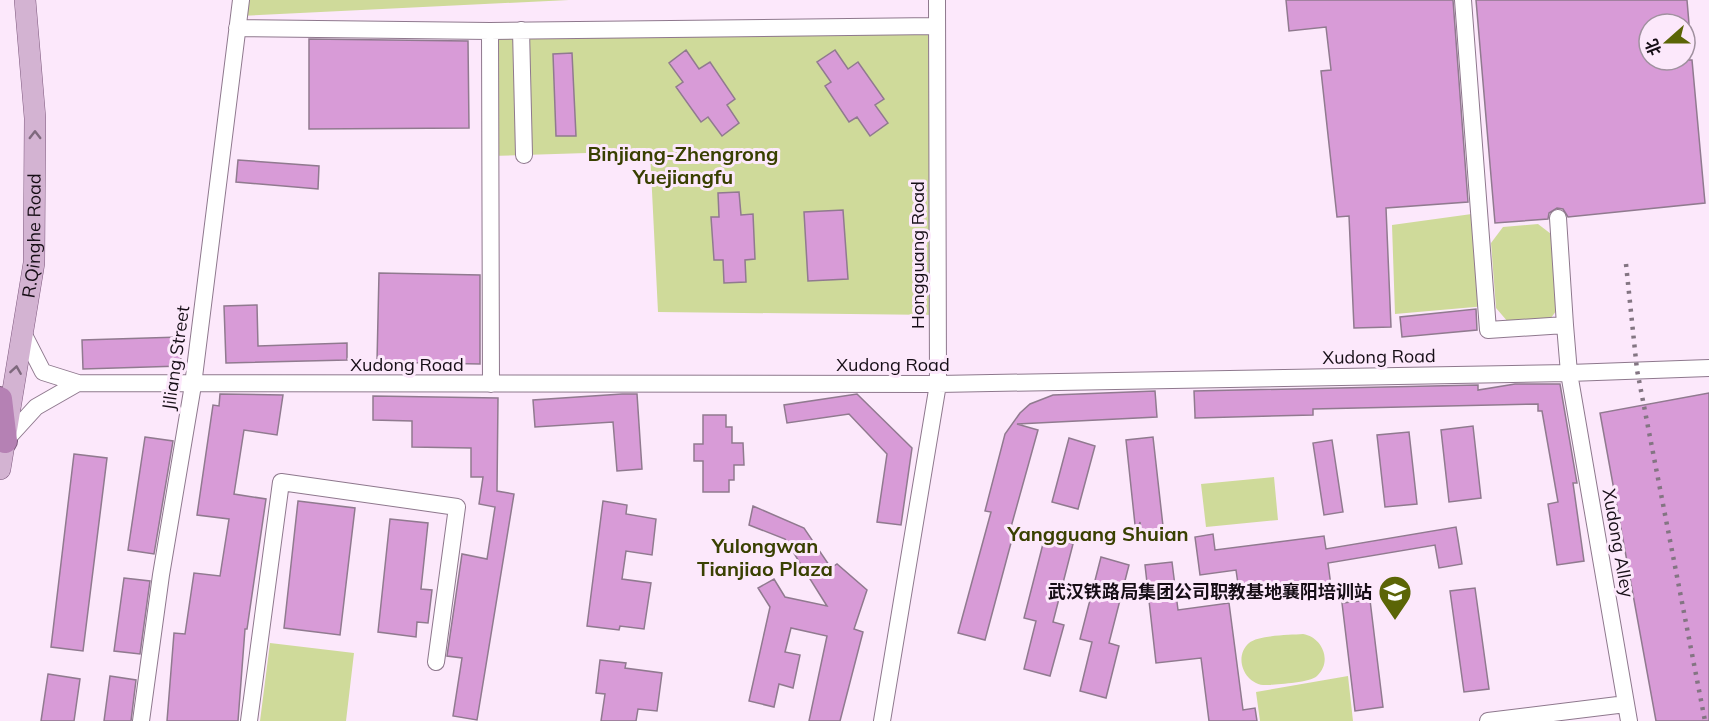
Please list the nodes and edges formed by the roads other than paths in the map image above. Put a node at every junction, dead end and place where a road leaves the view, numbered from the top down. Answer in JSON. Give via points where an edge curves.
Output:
{"nodes":[{"id":1,"x":25,"y":0,"type":"edge"},
{"id":2,"x":241,"y":0,"type":"edge"},
{"id":3,"x":937,"y":0,"type":"edge"},
{"id":4,"x":1463,"y":0,"type":"edge"},
{"id":5,"x":936,"y":26,"type":"junction"},
{"id":6,"x":237,"y":28,"type":"junction"},
{"id":7,"x":521,"y":30,"type":"junction"},
{"id":8,"x":490,"y":31,"type":"junction"},
{"id":9,"x":524,"y":155,"type":"dead end"},
{"id":10,"x":1558,"y":218,"type":"dead end"},
{"id":11,"x":1565,"y":325,"type":"junction"},
{"id":12,"x":23,"y":333,"type":"junction"},
{"id":13,"x":1709,"y":368,"type":"edge"},
{"id":14,"x":1569,"y":372,"type":"junction"},
{"id":15,"x":78,"y":383,"type":"junction"},
{"id":16,"x":193,"y":384,"type":"junction"},
{"id":17,"x":490,"y":384,"type":"junction"},
{"id":18,"x":938,"y":384,"type":"junction"},
{"id":19,"x":0,"y":399,"type":"edge"},
{"id":20,"x":5,"y":441,"type":"junction"},
{"id":21,"x":0,"y":469,"type":"edge"},
{"id":22,"x":436,"y":662,"type":"dead end"},
{"id":23,"x":1626,"y":704,"type":"junction"},
{"id":24,"x":141,"y":721,"type":"edge"},
{"id":25,"x":249,"y":721,"type":"edge"},
{"id":26,"x":882,"y":721,"type":"edge"},
{"id":27,"x":1488,"y":721,"type":"edge"},
{"id":28,"x":1629,"y":721,"type":"edge"}],
"edges":[{"from":12,"to":1,"type":"main road","name":"R.Qinghe Road","one_way":true,"via":[[34,252],[35,118]]},
{"from":2,"to":6,"type":"street","name":"Jiliang Street"},
{"from":3,"to":5,"type":"street","name":"Hongguang Road"},
{"from":4,"to":11,"type":"street","via":[[1488,330]]},
{"from":5,"to":7,"type":"street"},
{"from":5,"to":18,"type":"street","name":"Hongguang Road"},
{"from":6,"to":8,"type":"street"},
{"from":6,"to":16,"type":"street","name":"Jiliang Street"},
{"from":7,"to":8,"type":"street"},
{"from":7,"to":9,"type":"street"},
{"from":8,"to":17,"type":"street"},
{"from":10,"to":11,"type":"street","name":"Xudong Alley"},
{"from":11,"to":14,"type":"street","name":"Xudong Alley"},
{"from":12,"to":15,"type":"street","via":[[43,372]]},
{"from":20,"to":12,"type":"main road","name":"R.Qinghe Road","one_way":true},
{"from":13,"to":14,"type":"street","name":"Xudong Road"},
{"from":14,"to":18,"type":"street","name":"Xudong Road"},
{"from":14,"to":23,"type":"street","name":"Xudong Alley"},
{"from":15,"to":16,"type":"street","name":"Xudong Road"},
{"from":15,"to":20,"type":"street","via":[[36,407]]},
{"from":16,"to":17,"type":"street","name":"Xudong Road"},
{"from":16,"to":24,"type":"street","name":"Jiliang Street"},
{"from":17,"to":18,"type":"street","name":"Xudong Road"},
{"from":18,"to":26,"type":"street","name":"Hongguang Road"},
{"from":19,"to":20,"type":"highway"},
{"from":20,"to":21,"type":"main road","name":"R.Qinghe Road"},
{"from":22,"to":25,"type":"street","via":[[457,507],[281,482]]},
{"from":23,"to":27,"type":"street"},
{"from":23,"to":28,"type":"street","name":"Xudong Alley"}]}
